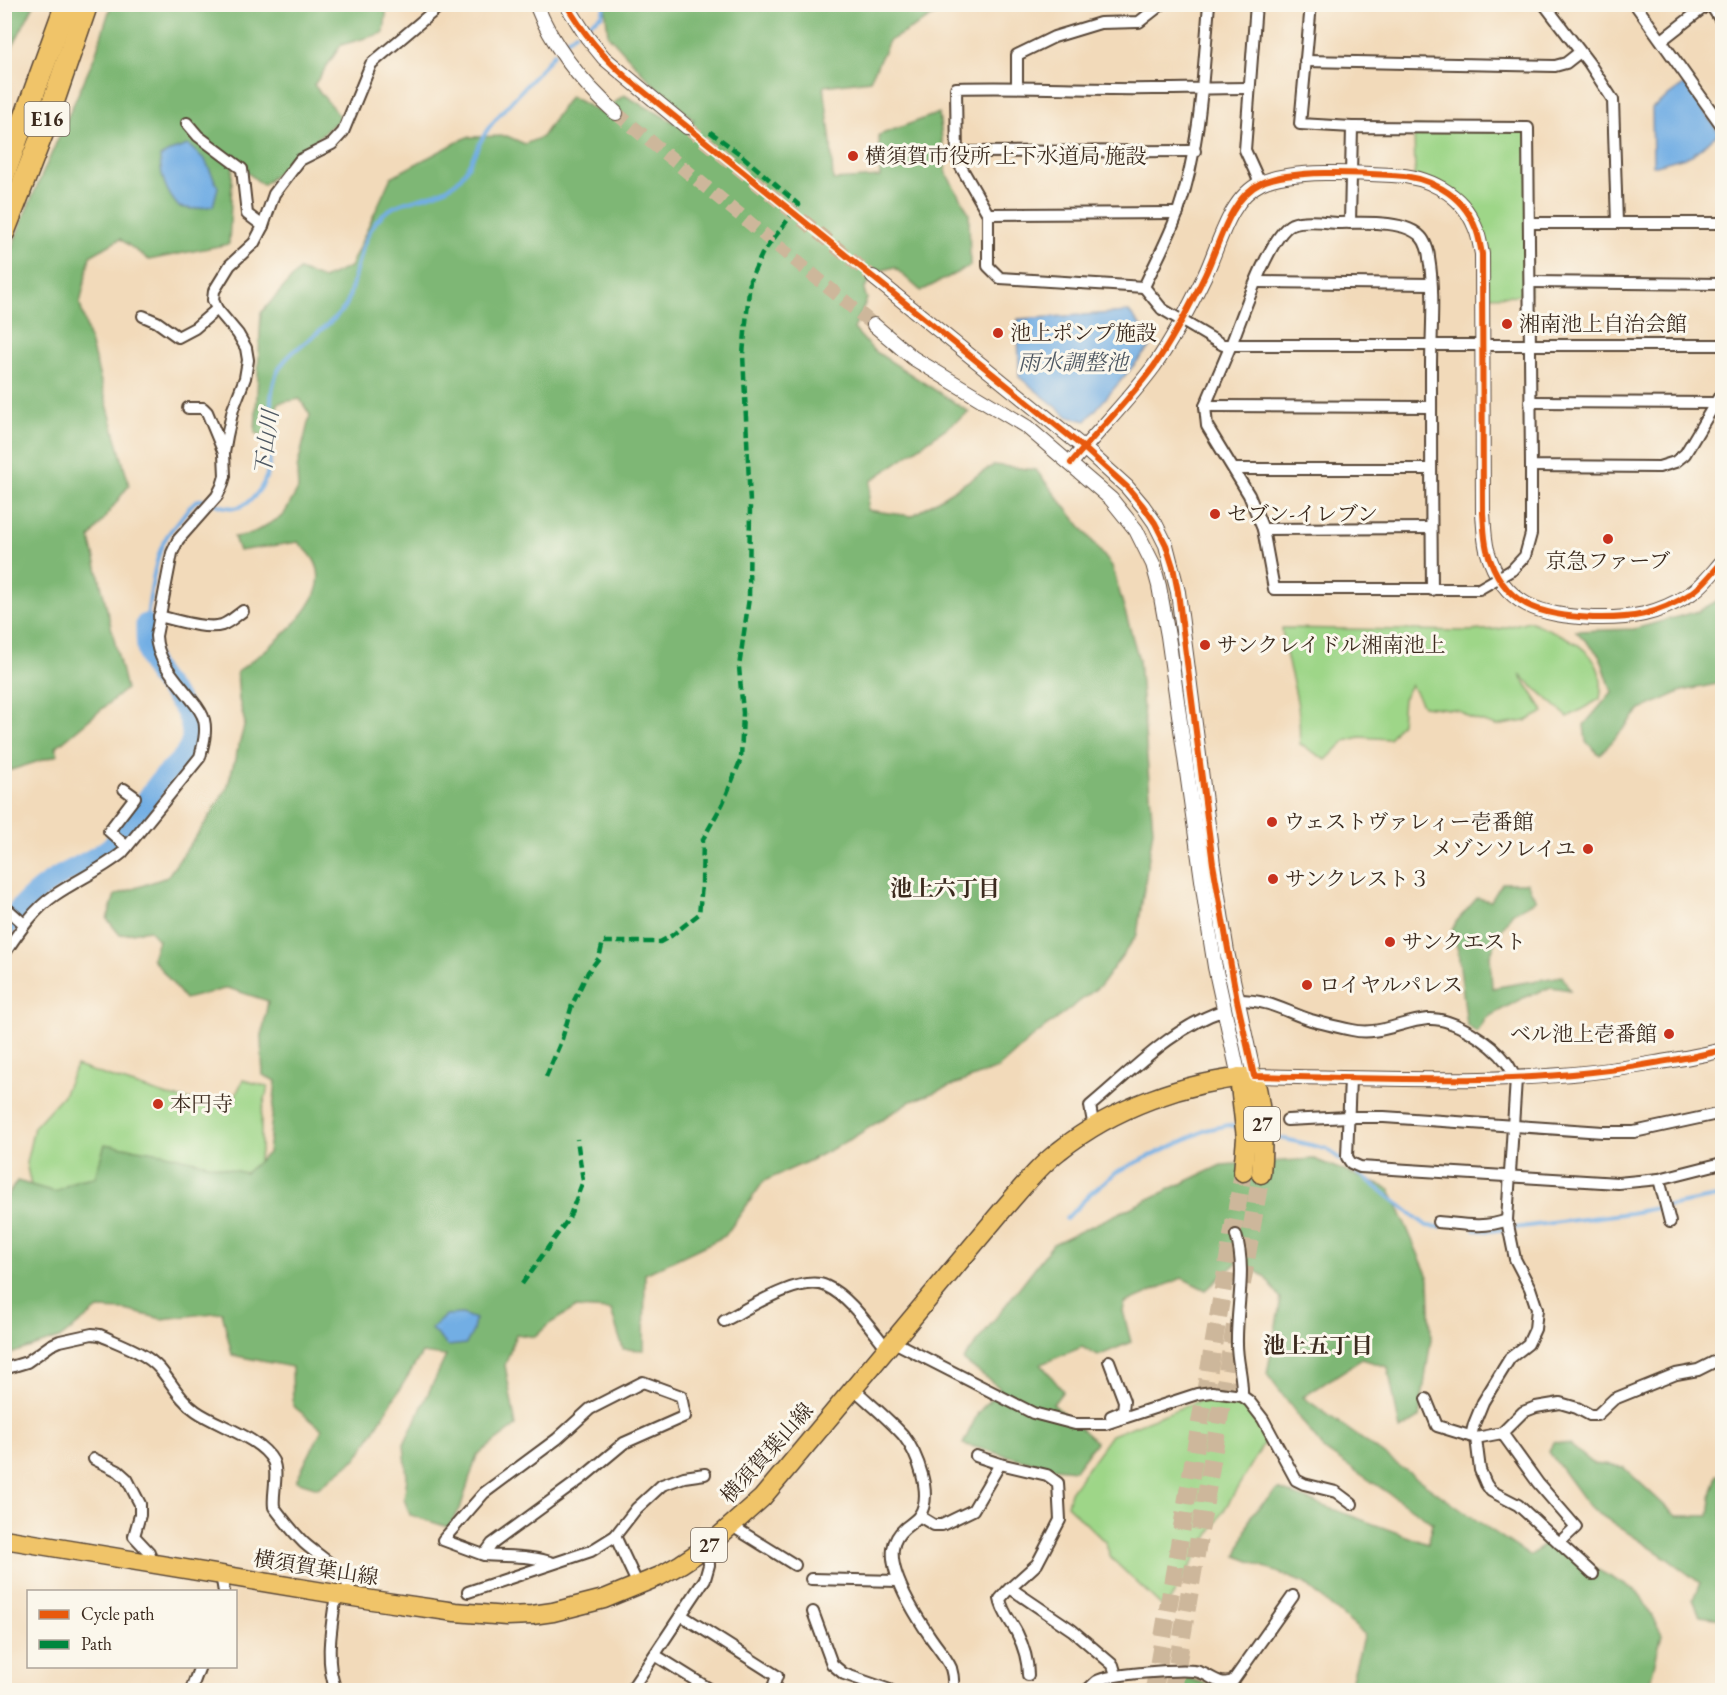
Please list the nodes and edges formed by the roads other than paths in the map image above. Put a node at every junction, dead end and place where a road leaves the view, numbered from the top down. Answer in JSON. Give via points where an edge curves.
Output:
{"nodes":[{"id":1,"x":66,"y":4,"type":"edge"},
{"id":2,"x":87,"y":4,"type":"edge"},
{"id":3,"x":442,"y":4,"type":"edge"},
{"id":4,"x":536,"y":4,"type":"edge"},
{"id":5,"x":567,"y":4,"type":"edge"},
{"id":6,"x":1162,"y":4,"type":"edge"},
{"id":7,"x":1209,"y":4,"type":"edge"},
{"id":8,"x":1256,"y":4,"type":"edge"},
{"id":9,"x":1311,"y":4,"type":"edge"},
{"id":10,"x":1544,"y":4,"type":"edge"},
{"id":11,"x":1635,"y":4,"type":"edge"},
{"id":12,"x":1709,"y":4,"type":"edge"},
{"id":13,"x":1722,"y":22,"type":"edge"},
{"id":14,"x":1662,"y":40,"type":"junction"},
{"id":15,"x":1580,"y":52,"type":"junction"},
{"id":16,"x":1305,"y":61,"type":"junction"},
{"id":17,"x":1017,"y":86,"type":"junction"},
{"id":18,"x":1202,"y":88,"type":"junction"},
{"id":19,"x":1249,"y":88,"type":"junction"},
{"id":20,"x":616,"y":113,"type":"tunnel mouth"},
{"id":21,"x":187,"y":123,"type":"dead end"},
{"id":22,"x":1722,"y":126,"type":"edge"},
{"id":23,"x":687,"y":127,"type":"tunnel mouth"},
{"id":24,"x":1352,"y":127,"type":"junction"},
{"id":25,"x":1195,"y":151,"type":"junction"},
{"id":26,"x":957,"y":152,"type":"junction"},
{"id":27,"x":1350,"y":173,"type":"junction"},
{"id":28,"x":4,"y":175,"type":"edge"},
{"id":29,"x":1260,"y":183,"type":"junction"},
{"id":30,"x":1178,"y":213,"type":"junction"},
{"id":31,"x":988,"y":214,"type":"junction"},
{"id":32,"x":1350,"y":223,"type":"junction"},
{"id":33,"x":1530,"y":223,"type":"junction"},
{"id":34,"x":1617,"y":223,"type":"junction"},
{"id":35,"x":1722,"y":223,"type":"edge"},
{"id":36,"x":263,"y":226,"type":"junction"},
{"id":37,"x":4,"y":232,"type":"edge"},
{"id":38,"x":873,"y":277,"type":"tunnel mouth"},
{"id":39,"x":1257,"y":282,"type":"junction"},
{"id":40,"x":1530,"y":282,"type":"junction"},
{"id":41,"x":1431,"y":284,"type":"junction"},
{"id":42,"x":1722,"y":284,"type":"edge"},
{"id":43,"x":1144,"y":287,"type":"junction"},
{"id":44,"x":217,"y":309,"type":"junction"},
{"id":45,"x":143,"y":316,"type":"dead end"},
{"id":46,"x":874,"y":325,"type":"tunnel mouth"},
{"id":47,"x":1231,"y":345,"type":"junction"},
{"id":48,"x":1431,"y":345,"type":"junction"},
{"id":49,"x":1483,"y":345,"type":"junction"},
{"id":50,"x":1722,"y":345,"type":"edge"},
{"id":51,"x":1530,"y":346,"type":"junction"},
{"id":52,"x":1722,"y":392,"type":"edge"},
{"id":53,"x":1530,"y":402,"type":"junction"},
{"id":54,"x":1716,"y":403,"type":"junction"},
{"id":55,"x":1205,"y":406,"type":"junction"},
{"id":56,"x":1431,"y":407,"type":"junction"},
{"id":57,"x":188,"y":408,"type":"dead end"},
{"id":58,"x":1084,"y":448,"type":"junction"},
{"id":59,"x":224,"y":453,"type":"junction"},
{"id":60,"x":1071,"y":463,"type":"junction"},
{"id":61,"x":1531,"y":466,"type":"junction"},
{"id":62,"x":1235,"y":469,"type":"junction"},
{"id":63,"x":1431,"y":469,"type":"junction"},
{"id":64,"x":1431,"y":528,"type":"junction"},
{"id":65,"x":1263,"y":529,"type":"junction"},
{"id":66,"x":1722,"y":562,"type":"edge"},
{"id":67,"x":1432,"y":590,"type":"junction"},
{"id":68,"x":243,"y":611,"type":"dead end"},
{"id":69,"x":159,"y":616,"type":"junction"},
{"id":70,"x":124,"y":789,"type":"dead end"},
{"id":71,"x":126,"y":845,"type":"junction"},
{"id":72,"x":7,"y":908,"type":"edge"},
{"id":73,"x":23,"y":922,"type":"junction"},
{"id":74,"x":4,"y":954,"type":"edge"},
{"id":75,"x":1237,"y":1000,"type":"junction"},
{"id":76,"x":1225,"y":1010,"type":"junction"},
{"id":77,"x":1722,"y":1050,"type":"edge"},
{"id":78,"x":1247,"y":1076,"type":"junction"},
{"id":79,"x":1350,"y":1078,"type":"junction"},
{"id":80,"x":1516,"y":1079,"type":"junction"},
{"id":81,"x":1722,"y":1113,"type":"edge"},
{"id":82,"x":1348,"y":1117,"type":"junction"},
{"id":83,"x":1287,"y":1120,"type":"dead end"},
{"id":84,"x":1513,"y":1125,"type":"junction"},
{"id":85,"x":1094,"y":1128,"type":"junction"},
{"id":86,"x":1722,"y":1163,"type":"edge"},
{"id":87,"x":1252,"y":1173,"type":"tunnel mouth"},
{"id":88,"x":1510,"y":1175,"type":"junction"},
{"id":89,"x":1659,"y":1179,"type":"junction"},
{"id":90,"x":1507,"y":1220,"type":"junction"},
{"id":91,"x":1438,"y":1222,"type":"dead end"},
{"id":92,"x":1670,"y":1222,"type":"dead end"},
{"id":93,"x":1236,"y":1235,"type":"dead end"},
{"id":94,"x":724,"y":1321,"type":"dead end"},
{"id":95,"x":890,"y":1345,"type":"junction"},
{"id":96,"x":1722,"y":1358,"type":"edge"},
{"id":97,"x":1108,"y":1361,"type":"dead end"},
{"id":98,"x":4,"y":1370,"type":"edge"},
{"id":99,"x":853,"y":1388,"type":"junction"},
{"id":100,"x":1242,"y":1396,"type":"junction"},
{"id":101,"x":1425,"y":1399,"type":"dead end"},
{"id":102,"x":1105,"y":1424,"type":"junction"},
{"id":103,"x":1502,"y":1433,"type":"junction"},
{"id":104,"x":1474,"y":1437,"type":"junction"},
{"id":105,"x":976,"y":1456,"type":"dead end"},
{"id":106,"x":94,"y":1460,"type":"dead end"},
{"id":107,"x":1000,"y":1464,"type":"junction"},
{"id":108,"x":705,"y":1474,"type":"dead end"},
{"id":109,"x":1352,"y":1504,"type":"dead end"},
{"id":110,"x":919,"y":1516,"type":"junction"},
{"id":111,"x":732,"y":1526,"type":"junction"},
{"id":112,"x":615,"y":1536,"type":"junction"},
{"id":113,"x":4,"y":1539,"type":"edge"},
{"id":114,"x":1559,"y":1543,"type":"junction"},
{"id":115,"x":708,"y":1546,"type":"junction"},
{"id":116,"x":484,"y":1555,"type":"junction"},
{"id":117,"x":152,"y":1563,"type":"junction"},
{"id":118,"x":553,"y":1563,"type":"junction"},
{"id":119,"x":795,"y":1565,"type":"dead end"},
{"id":120,"x":1593,"y":1574,"type":"dead end"},
{"id":121,"x":811,"y":1579,"type":"dead end"},
{"id":122,"x":898,"y":1581,"type":"junction"},
{"id":123,"x":222,"y":1583,"type":"edge"},
{"id":124,"x":638,"y":1585,"type":"junction"},
{"id":125,"x":1010,"y":1588,"type":"junction"},
{"id":126,"x":468,"y":1592,"type":"dead end"},
{"id":127,"x":344,"y":1596,"type":"junction"},
{"id":128,"x":1293,"y":1596,"type":"dead end"},
{"id":129,"x":813,"y":1612,"type":"dead end"},
{"id":130,"x":681,"y":1615,"type":"junction"},
{"id":131,"x":655,"y":1656,"type":"junction"},
{"id":132,"x":199,"y":1668,"type":"edge"},
{"id":133,"x":1028,"y":1675,"type":"dead end"},
{"id":134,"x":1116,"y":1675,"type":"junction"},
{"id":135,"x":190,"y":1690,"type":"edge"},
{"id":136,"x":336,"y":1690,"type":"edge"},
{"id":137,"x":631,"y":1690,"type":"edge"},
{"id":138,"x":711,"y":1690,"type":"edge"},
{"id":139,"x":772,"y":1690,"type":"edge"},
{"id":140,"x":890,"y":1690,"type":"edge"},
{"id":141,"x":952,"y":1690,"type":"edge"},
{"id":142,"x":1087,"y":1690,"type":"edge"}],
"edges":[{"from":1,"to":28,"type":"highway","number":"E16"},
{"from":2,"to":37,"type":"highway","number":"E16"},
{"from":3,"to":36,"type":"street","via":[[371,64],[343,132],[332,144],[300,160],[274,194]]},
{"from":4,"to":20,"type":"street","via":[[550,36],[576,74]]},
{"from":5,"to":23,"type":"street","via":[[604,58]]},
{"from":6,"to":17,"type":"street","via":[[1139,22],[1101,22],[1054,37],[1017,55]]},
{"from":7,"to":18,"type":"street"},
{"from":8,"to":19,"type":"street"},
{"from":9,"to":16,"type":"street"},
{"from":10,"to":15,"type":"street"},
{"from":11,"to":14,"type":"street"},
{"from":12,"to":13,"type":"street"},
{"from":12,"to":14,"type":"street"},
{"from":14,"to":22,"type":"street"},
{"from":15,"to":16,"type":"street","via":[[1555,66]]},
{"from":15,"to":34,"type":"street","via":[[1613,100]]},
{"from":16,"to":24,"type":"street","via":[[1300,124]]},
{"from":17,"to":18,"type":"street"},
{"from":17,"to":26,"type":"street","via":[[956,88]]},
{"from":18,"to":19,"type":"street"},
{"from":18,"to":25,"type":"street"},
{"from":19,"to":29,"type":"street","via":[[1245,150]]},
{"from":21,"to":36,"type":"street","via":[[242,169],[247,214]]},
{"from":24,"to":27,"type":"street"},
{"from":24,"to":33,"type":"street","via":[[1528,128]]},
{"from":25,"to":26,"type":"street"},
{"from":25,"to":30,"type":"street"},
{"from":26,"to":31,"type":"street","via":[[957,160]]},
{"from":27,"to":29,"type":"street","via":[[1277,177]]},
{"from":27,"to":32,"type":"street"},
{"from":27,"to":49,"type":"street","via":[[1426,179],[1462,205],[1475,227],[1482,254]]},
{"from":29,"to":58,"type":"street","via":[[1243,196],[1227,223],[1206,274],[1160,357]]},
{"from":30,"to":31,"type":"street"},
{"from":30,"to":43,"type":"street"},
{"from":31,"to":43,"type":"street","via":[[988,267],[1000,278]]},
{"from":32,"to":39,"type":"street","via":[[1292,224],[1280,234]]},
{"from":32,"to":41,"type":"street","via":[[1387,223],[1421,237],[1429,255]]},
{"from":33,"to":34,"type":"street"},
{"from":33,"to":40,"type":"street"},
{"from":34,"to":35,"type":"street"},
{"from":36,"to":44,"type":"street","via":[[252,246],[221,276],[214,291]]},
{"from":38,"to":58,"type":"street"},
{"from":39,"to":41,"type":"street"},
{"from":39,"to":47,"type":"street"},
{"from":40,"to":42,"type":"street"},
{"from":40,"to":51,"type":"street"},
{"from":41,"to":48,"type":"street"},
{"from":43,"to":47,"type":"street","bridge":true,"via":[[1162,309],[1223,345]]},
{"from":44,"to":45,"type":"street","via":[[178,337]]},
{"from":44,"to":59,"type":"street","via":[[238,334],[248,360]]},
{"from":46,"to":60,"type":"street","via":[[913,358],[1027,427]]},
{"from":47,"to":48,"type":"street"},
{"from":47,"to":55,"type":"street"},
{"from":48,"to":49,"type":"street"},
{"from":48,"to":56,"type":"street"},
{"from":49,"to":51,"type":"street"},
{"from":49,"to":66,"type":"street","via":[[1486,548],[1509,591],[1529,607],[1559,616],[1623,619],[1648,615],[1672,605],[1692,593]]},
{"from":50,"to":51,"type":"street"},
{"from":51,"to":53,"type":"street"},
{"from":52,"to":54,"type":"street"},
{"from":53,"to":54,"type":"street"},
{"from":53,"to":61,"type":"street"},
{"from":54,"to":61,"type":"street","via":[[1685,454],[1675,462],[1659,467]]},
{"from":55,"to":56,"type":"street"},
{"from":55,"to":62,"type":"street","via":[[1207,426]]},
{"from":56,"to":63,"type":"street"},
{"from":57,"to":59,"type":"street","via":[[203,408],[207,412]]},
{"from":58,"to":60,"type":"street"},
{"from":58,"to":75,"type":"street","via":[[1143,506],[1166,545],[1173,567],[1213,864]]},
{"from":59,"to":69,"type":"street","via":[[225,476],[217,496],[171,553]]},
{"from":60,"to":76,"type":"street","via":[[1125,516],[1144,544],[1156,575],[1208,923]]},
{"from":61,"to":67,"type":"street","bridge":true,"via":[[1531,534],[1525,556],[1512,570],[1479,589]]},
{"from":62,"to":63,"type":"street"},
{"from":62,"to":65,"type":"street"},
{"from":63,"to":64,"type":"street"},
{"from":64,"to":65,"type":"street"},
{"from":64,"to":67,"type":"street"},
{"from":65,"to":67,"type":"street","via":[[1274,589]]},
{"from":68,"to":69,"type":"street","via":[[220,626]]},
{"from":69,"to":71,"type":"street","via":[[156,647],[161,660],[200,710],[204,720],[203,744],[200,757]]},
{"from":70,"to":71,"type":"street","via":[[135,797],[109,831]]},
{"from":71,"to":73,"type":"street","via":[[107,865],[53,896]]},
{"from":72,"to":73,"type":"street"},
{"from":73,"to":74,"type":"street"},
{"from":75,"to":78,"type":"street"},
{"from":75,"to":80,"type":"street","via":[[1258,1000],[1311,1020],[1354,1030],[1381,1031],[1428,1019],[1439,1020],[1480,1039],[1506,1062]]},
{"from":76,"to":78,"type":"street"},
{"from":76,"to":85,"type":"street","via":[[1172,1037],[1090,1106]]},
{"from":77,"to":80,"type":"street","via":[[1628,1068]]},
{"from":78,"to":79,"type":"street"},
{"from":78,"to":85,"type":"main road","name":"横須賀葉山線","number":"27","via":[[1188,1086]]},
{"from":78,"to":87,"type":"main road","number":"27","via":[[1246,1138]]},
{"from":79,"to":80,"type":"street"},
{"from":79,"to":82,"type":"street"},
{"from":80,"to":84,"type":"street"},
{"from":81,"to":84,"type":"street","via":[[1634,1132]]},
{"from":82,"to":83,"type":"street"},
{"from":82,"to":84,"type":"street"},
{"from":82,"to":88,"type":"street","via":[[1347,1157],[1355,1166]]},
{"from":84,"to":88,"type":"street"},
{"from":85,"to":95,"type":"main road","name":"横須賀葉山線","number":"27","via":[[1043,1164]]},
{"from":86,"to":89,"type":"street"},
{"from":88,"to":89,"type":"street","via":[[1618,1184]]},
{"from":88,"to":90,"type":"street"},
{"from":89,"to":92,"type":"street"},
{"from":90,"to":91,"type":"street","via":[[1478,1226]]},
{"from":90,"to":104,"type":"street","via":[[1515,1259],[1537,1309],[1535,1329],[1528,1344],[1510,1358],[1484,1401],[1473,1424]]},
{"from":93,"to":100,"type":"street","via":[[1241,1250],[1236,1346],[1243,1379]]},
{"from":94,"to":95,"type":"street","via":[[793,1287],[812,1283],[825,1285],[844,1299]]},
{"from":95,"to":99,"type":"main road","name":"横須賀葉山線","number":"27"},
{"from":95,"to":102,"type":"street","via":[[1033,1413],[1074,1424]]},
{"from":96,"to":103,"type":"street","via":[[1614,1399],[1597,1415],[1560,1403],[1536,1407],[1523,1412]]},
{"from":97,"to":102,"type":"street","via":[[1124,1401],[1123,1411],[1105,1419]]},
{"from":98,"to":127,"type":"street","via":[[27,1362],[60,1341],[92,1334],[148,1359],[197,1412],[246,1437],[272,1460],[274,1507],[301,1540],[334,1566],[350,1586]]},
{"from":99,"to":110,"type":"street","via":[[904,1436],[913,1452],[926,1494]]},
{"from":99,"to":111,"type":"main road","name":"横須賀葉山線","number":"27","via":[[762,1498]]},
{"from":100,"to":102,"type":"street","via":[[1197,1394]]},
{"from":100,"to":109,"type":"street","via":[[1263,1419],[1296,1480],[1336,1491]]},
{"from":101,"to":104,"type":"street","via":[[1437,1426]]},
{"from":103,"to":104,"type":"street"},
{"from":103,"to":114,"type":"street","via":[[1576,1527]]},
{"from":104,"to":114,"type":"street","via":[[1480,1470],[1491,1491],[1518,1505]]},
{"from":105,"to":107,"type":"street"},
{"from":106,"to":117,"type":"street","via":[[127,1479],[140,1504],[134,1536],[150,1552]]},
{"from":107,"to":110,"type":"street","via":[[973,1510],[942,1525]]},
{"from":107,"to":125,"type":"street","via":[[1047,1475],[1058,1483],[1060,1521],[1037,1564]]},
{"from":108,"to":112,"type":"street","via":[[662,1485]]},
{"from":110,"to":122,"type":"street","via":[[895,1540],[892,1560]]},
{"from":111,"to":115,"type":"main road","name":"横須賀葉山線","number":"27"},
{"from":111,"to":119,"type":"street"},
{"from":112,"to":118,"type":"street","via":[[591,1551]]},
{"from":112,"to":124,"type":"street"},
{"from":113,"to":117,"type":"main road","name":"横須賀葉山線","number":"27"},
{"from":114,"to":120,"type":"street"},
{"from":115,"to":124,"type":"main road","name":"横須賀葉山線","number":"27"},
{"from":115,"to":130,"type":"street","via":[[705,1579]]},
{"from":116,"to":116,"type":"street","via":[[492,1544],[624,1443],[685,1416],[681,1396],[643,1382],[606,1399],[484,1493],[443,1540]]},
{"from":116,"to":118,"type":"street"},
{"from":117,"to":123,"type":"main road","name":"横須賀葉山線","number":"27"},
{"from":118,"to":126,"type":"street"},
{"from":121,"to":122,"type":"street"},
{"from":122,"to":141,"type":"street","via":[[951,1669]]},
{"from":123,"to":127,"type":"main road","name":"横須賀葉山線","number":"27"},
{"from":124,"to":127,"type":"main road","name":"横須賀葉山線","number":"27","via":[[604,1599],[553,1612],[507,1616]]},
{"from":125,"to":133,"type":"street","via":[[1000,1599],[1001,1607],[1028,1660]]},
{"from":125,"to":134,"type":"street","via":[[1072,1630],[1113,1665]]},
{"from":127,"to":136,"type":"street","via":[[330,1653]]},
{"from":128,"to":134,"type":"street","via":[[1233,1681],[1216,1682],[1196,1671]]},
{"from":129,"to":140,"type":"street","via":[[832,1664],[844,1674]]},
{"from":130,"to":131,"type":"street"},
{"from":130,"to":139,"type":"street","via":[[777,1676]]},
{"from":131,"to":137,"type":"street"},
{"from":131,"to":138,"type":"street"},
{"from":132,"to":135,"type":"street"},
{"from":134,"to":142,"type":"street","via":[[1097,1681]]}]}
